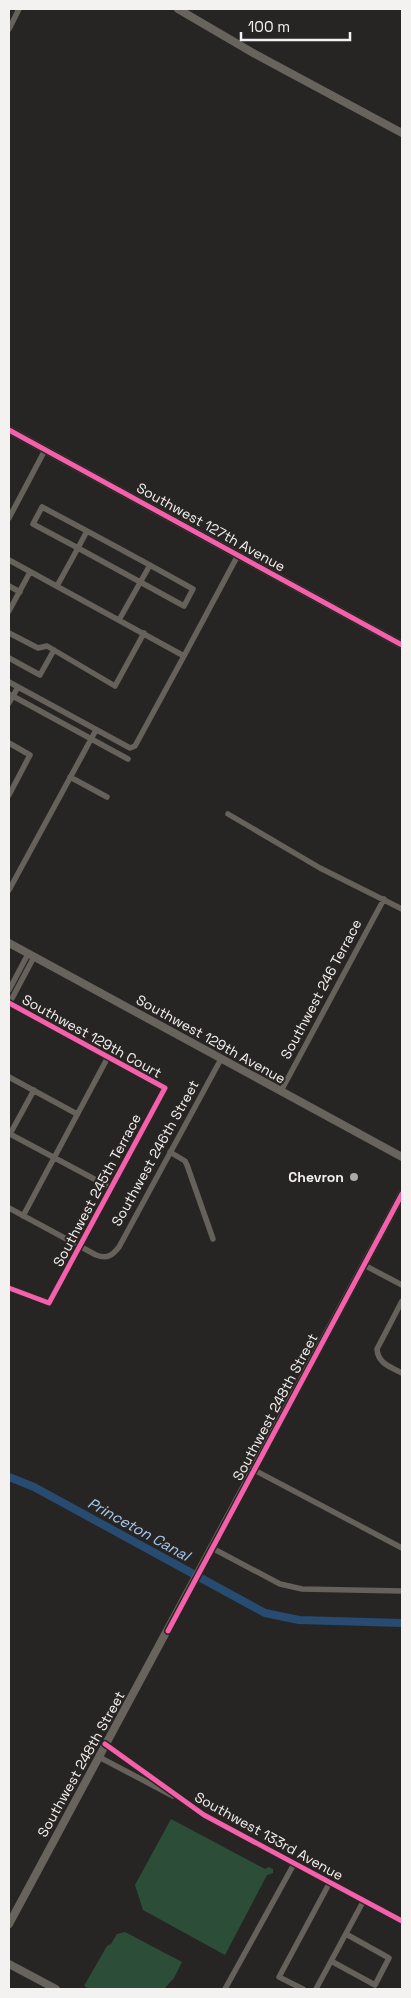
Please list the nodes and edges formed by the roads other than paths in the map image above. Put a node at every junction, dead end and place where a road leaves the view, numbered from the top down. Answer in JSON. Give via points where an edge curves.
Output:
{"nodes":[{"id":1,"x":19,"y":9,"type":"edge"},
{"id":2,"x":178,"y":9,"type":"edge"},
{"id":3,"x":9,"y":29,"type":"edge"},
{"id":4,"x":402,"y":132,"type":"edge"},
{"id":5,"x":9,"y":430,"type":"edge"},
{"id":6,"x":45,"y":450,"type":"junction"},
{"id":7,"x":9,"y":518,"type":"edge"},
{"id":8,"x":87,"y":531,"type":"junction"},
{"id":9,"x":78,"y":548,"type":"junction"},
{"id":10,"x":238,"y":555,"type":"junction"},
{"id":11,"x":9,"y":560,"type":"edge"},
{"id":12,"x":150,"y":565,"type":"junction"},
{"id":13,"x":30,"y":572,"type":"junction"},
{"id":14,"x":140,"y":582,"type":"junction"},
{"id":15,"x":9,"y":586,"type":"edge"},
{"id":16,"x":57,"y":586,"type":"junction"},
{"id":17,"x":20,"y":592,"type":"junction"},
{"id":18,"x":9,"y":611,"type":"edge"},
{"id":19,"x":119,"y":620,"type":"junction"},
{"id":20,"x":9,"y":633,"type":"edge"},
{"id":21,"x":144,"y":633,"type":"junction"},
{"id":22,"x":402,"y":645,"type":"edge"},
{"id":23,"x":54,"y":650,"type":"junction"},
{"id":24,"x":184,"y":656,"type":"junction"},
{"id":25,"x":9,"y":658,"type":"edge"},
{"id":26,"x":9,"y":682,"type":"edge"},
{"id":27,"x":18,"y":687,"type":"junction"},
{"id":28,"x":11,"y":695,"type":"edge"},
{"id":29,"x":9,"y":704,"type":"edge"},
{"id":30,"x":96,"y":730,"type":"junction"},
{"id":31,"x":91,"y":739,"type":"junction"},
{"id":32,"x":9,"y":743,"type":"edge"},
{"id":33,"x":128,"y":759,"type":"dead end"},
{"id":34,"x":70,"y":777,"type":"junction"},
{"id":35,"x":9,"y":794,"type":"edge"},
{"id":36,"x":107,"y":797,"type":"dead end"},
{"id":37,"x":228,"y":814,"type":"dead end"},
{"id":38,"x":9,"y":890,"type":"edge"},
{"id":39,"x":384,"y":899,"type":"junction"},
{"id":40,"x":402,"y":909,"type":"edge"},
{"id":41,"x":9,"y":943,"type":"edge"},
{"id":42,"x":31,"y":955,"type":"junction"},
{"id":43,"x":9,"y":990,"type":"edge"},
{"id":44,"x":9,"y":1003,"type":"edge"},
{"id":45,"x":108,"y":1057,"type":"junction"},
{"id":46,"x":221,"y":1059,"type":"junction"},
{"id":47,"x":9,"y":1077,"type":"edge"},
{"id":48,"x":165,"y":1088,"type":"joint"},
{"id":49,"x":34,"y":1090,"type":"junction"},
{"id":50,"x":280,"y":1091,"type":"junction"},
{"id":51,"x":77,"y":1114,"type":"junction"},
{"id":52,"x":10,"y":1134,"type":"edge"},
{"id":53,"x":170,"y":1152,"type":"junction"},
{"id":54,"x":402,"y":1157,"type":"edge"},
{"id":55,"x":53,"y":1158,"type":"junction"},
{"id":56,"x":111,"y":1188,"type":"junction"},
{"id":57,"x":402,"y":1194,"type":"edge"},
{"id":58,"x":9,"y":1208,"type":"edge"},
{"id":59,"x":23,"y":1216,"type":"junction"},
{"id":60,"x":213,"y":1239,"type":"dead end"},
{"id":61,"x":80,"y":1246,"type":"junction"},
{"id":62,"x":364,"y":1265,"type":"junction"},
{"id":63,"x":402,"y":1286,"type":"edge"},
{"id":64,"x":9,"y":1288,"type":"edge"},
{"id":65,"x":402,"y":1301,"type":"edge"},
{"id":66,"x":402,"y":1373,"type":"edge"},
{"id":67,"x":254,"y":1470,"type":"junction"},
{"id":68,"x":212,"y":1548,"type":"junction"},
{"id":69,"x":402,"y":1548,"type":"edge"},
{"id":70,"x":402,"y":1591,"type":"edge"},
{"id":71,"x":106,"y":1744,"type":"junction"},
{"id":72,"x":99,"y":1757,"type":"junction"},
{"id":73,"x":178,"y":1797,"type":"junction"},
{"id":74,"x":294,"y":1864,"type":"junction"},
{"id":75,"x":330,"y":1882,"type":"junction"},
{"id":76,"x":364,"y":1900,"type":"junction"},
{"id":77,"x":402,"y":1921,"type":"edge"},
{"id":78,"x":9,"y":1924,"type":"edge"},
{"id":79,"x":346,"y":1934,"type":"junction"},
{"id":80,"x":331,"y":1961,"type":"junction"},
{"id":81,"x":9,"y":1964,"type":"edge"},
{"id":82,"x":56,"y":1989,"type":"edge"},
{"id":83,"x":226,"y":1989,"type":"edge"},
{"id":84,"x":303,"y":1989,"type":"edge"},
{"id":85,"x":316,"y":1989,"type":"edge"}],
"edges":[{"from":1,"to":3,"type":"street"},
{"from":2,"to":4,"type":"street"},
{"from":5,"to":6,"type":"street","name":"Southwest 127th Avenue"},
{"from":6,"to":7,"type":"street"},
{"from":6,"to":10,"type":"street","name":"Southwest 127th Avenue"},
{"from":8,"to":9,"type":"street"},
{"from":8,"to":9,"type":"street","via":[[42,507],[33,524]]},
{"from":8,"to":12,"type":"street"},
{"from":9,"to":14,"type":"street"},
{"from":9,"to":16,"type":"street"},
{"from":10,"to":22,"type":"street","name":"Southwest 127th Avenue"},
{"from":10,"to":24,"type":"street"},
{"from":11,"to":13,"type":"street"},
{"from":12,"to":14,"type":"street"},
{"from":12,"to":14,"type":"street","via":[[193,589],[184,606]]},
{"from":13,"to":16,"type":"street"},
{"from":13,"to":17,"type":"street"},
{"from":14,"to":19,"type":"street"},
{"from":15,"to":17,"type":"street"},
{"from":16,"to":19,"type":"street"},
{"from":17,"to":18,"type":"street"},
{"from":19,"to":21,"type":"street"},
{"from":20,"to":23,"type":"street","via":[[38,648],[47,646]]},
{"from":21,"to":23,"type":"street","via":[[115,686]]},
{"from":21,"to":24,"type":"street"},
{"from":23,"to":25,"type":"street","via":[[40,675]]},
{"from":24,"to":30,"type":"street","via":[[135,746],[130,748]]},
{"from":26,"to":27,"type":"street"},
{"from":27,"to":28,"type":"street"},
{"from":27,"to":30,"type":"street"},
{"from":28,"to":29,"type":"street"},
{"from":28,"to":31,"type":"street"},
{"from":30,"to":31,"type":"street"},
{"from":31,"to":33,"type":"street"},
{"from":31,"to":34,"type":"street"},
{"from":32,"to":35,"type":"street","via":[[30,755]]},
{"from":34,"to":36,"type":"street"},
{"from":34,"to":38,"type":"street"},
{"from":37,"to":39,"type":"street","via":[[320,868]]},
{"from":39,"to":40,"type":"street"},
{"from":39,"to":50,"type":"street","name":"Southwest 246 Terrace"},
{"from":41,"to":42,"type":"street","name":"Southwest 129th Avenue"},
{"from":42,"to":43,"type":"street"},
{"from":42,"to":44,"type":"street"},
{"from":42,"to":46,"type":"street","name":"Southwest 129th Avenue"},
{"from":44,"to":45,"type":"street","name":"Southwest 129th Court"},
{"from":45,"to":48,"type":"street","name":"Southwest 129th Court"},
{"from":45,"to":51,"type":"street"},
{"from":46,"to":50,"type":"street","name":"Southwest 129th Avenue"},
{"from":46,"to":53,"type":"street","name":"Southwest 246th Street"},
{"from":47,"to":49,"type":"street"},
{"from":48,"to":56,"type":"street","name":"Southwest 245th Terrace"},
{"from":49,"to":51,"type":"street"},
{"from":49,"to":52,"type":"street"},
{"from":50,"to":54,"type":"street","name":"Southwest 129th Avenue"},
{"from":51,"to":55,"type":"street"},
{"from":52,"to":55,"type":"street"},
{"from":53,"to":60,"type":"street","via":[[185,1160]]},
{"from":53,"to":61,"type":"street","name":"Southwest 246th Street","via":[[119,1246],[108,1257]]},
{"from":55,"to":56,"type":"street"},
{"from":55,"to":59,"type":"street"},
{"from":56,"to":61,"type":"street","name":"Southwest 245th Terrace"},
{"from":57,"to":62,"type":"street","name":"Southwest 248th Street"},
{"from":58,"to":59,"type":"street"},
{"from":59,"to":61,"type":"street"},
{"from":61,"to":64,"type":"street","name":"Southwest 245th Terrace","via":[[49,1303]]},
{"from":62,"to":63,"type":"street"},
{"from":62,"to":67,"type":"street","name":"Southwest 248th Street"},
{"from":65,"to":66,"type":"street","via":[[377,1349],[382,1362]]},
{"from":67,"to":68,"type":"street","name":"Southwest 248th Street"},
{"from":67,"to":69,"type":"street"},
{"from":68,"to":70,"type":"street","via":[[288,1587]]},
{"from":68,"to":71,"type":"street","name":"Southwest 248th Street"},
{"from":71,"to":72,"type":"street","name":"Southwest 248th Street"},
{"from":71,"to":73,"type":"street","name":"Southwest 133rd Avenue"},
{"from":72,"to":73,"type":"street","name":"Southwest 133rd Avenue"},
{"from":72,"to":78,"type":"street","name":"Southwest 248th Street"},
{"from":73,"to":74,"type":"street","name":"Southwest 133rd Avenue","via":[[210,1819]]},
{"from":74,"to":75,"type":"street","name":"Southwest 133rd Avenue"},
{"from":74,"to":83,"type":"street"},
{"from":75,"to":76,"type":"street","name":"Southwest 133rd Avenue"},
{"from":75,"to":84,"type":"street","via":[[279,1976]]},
{"from":76,"to":77,"type":"street","name":"Southwest 133rd Avenue"},
{"from":76,"to":79,"type":"street"},
{"from":79,"to":80,"type":"street"},
{"from":79,"to":80,"type":"street","via":[[389,1958],[375,1985]]},
{"from":80,"to":85,"type":"street"},
{"from":81,"to":82,"type":"street"}]}
